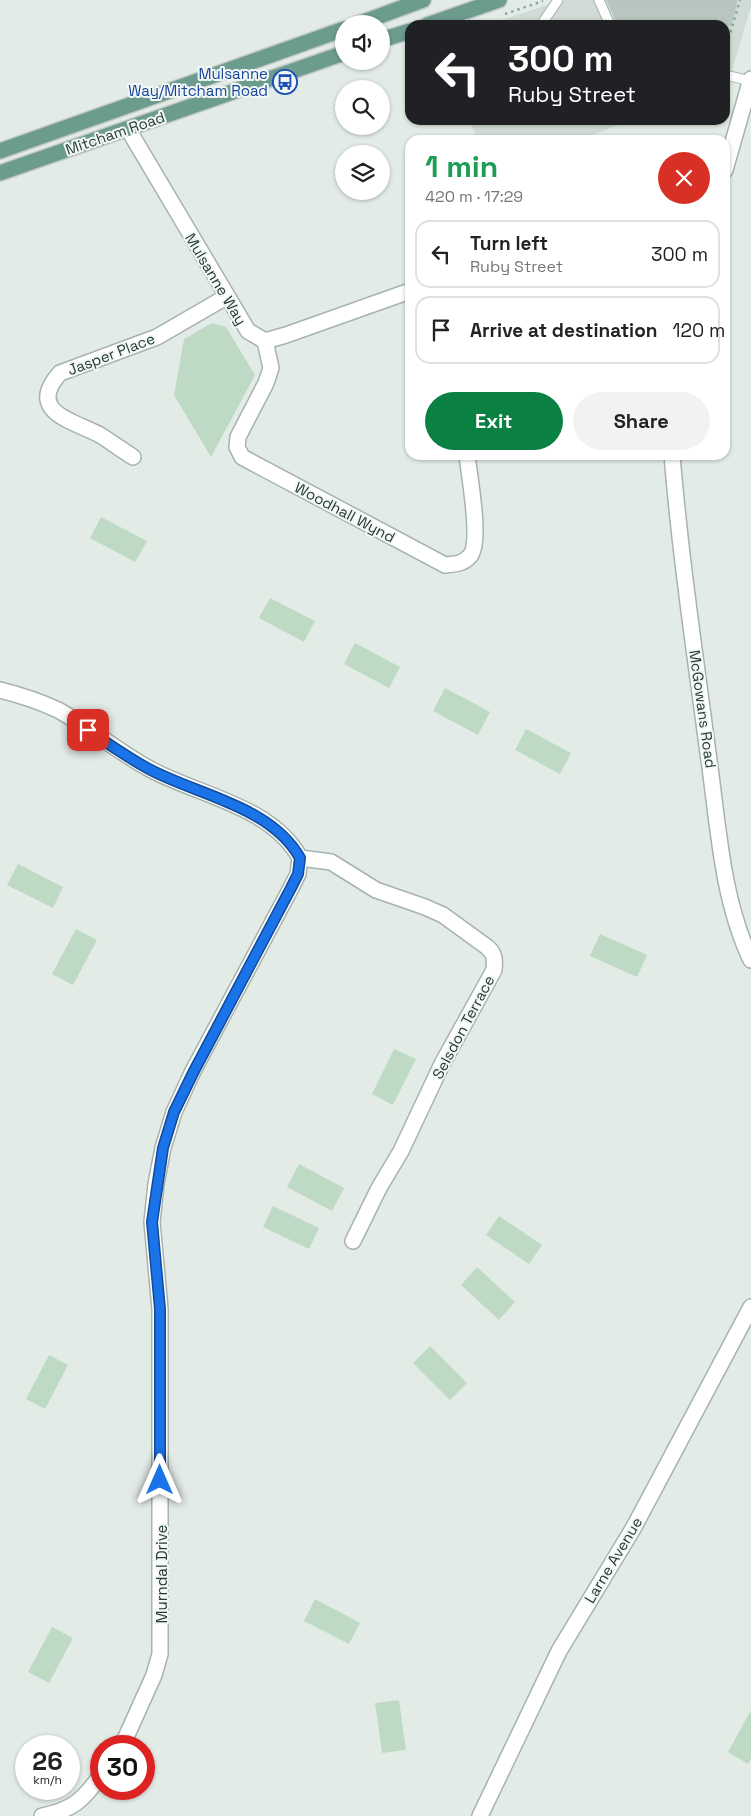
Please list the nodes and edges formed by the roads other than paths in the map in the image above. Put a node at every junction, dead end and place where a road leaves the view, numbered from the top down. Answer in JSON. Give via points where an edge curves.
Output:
{"nodes":[{"id":1,"x":423,"y":0,"type":"edge"},
{"id":2,"x":500,"y":0,"type":"edge"},
{"id":3,"x":558,"y":0,"type":"edge"},
{"id":4,"x":599,"y":0,"type":"edge"},
{"id":5,"x":404,"y":3,"type":"edge"},
{"id":6,"x":378,"y":15,"type":"edge"},
{"id":7,"x":454,"y":16,"type":"junction"},
{"id":8,"x":411,"y":20,"type":"edge"},
{"id":9,"x":442,"y":20,"type":"edge"},
{"id":10,"x":460,"y":20,"type":"edge"},
{"id":11,"x":544,"y":20,"type":"edge"},
{"id":12,"x":608,"y":20,"type":"edge"},
{"id":13,"x":335,"y":32,"type":"edge"},
{"id":14,"x":405,"y":32,"type":"edge"},
{"id":15,"x":390,"y":37,"type":"edge"},
{"id":16,"x":335,"y":56,"type":"edge"},
{"id":17,"x":730,"y":76,"type":"edge"},
{"id":18,"x":751,"y":80,"type":"edge"},
{"id":19,"x":119,"y":110,"type":"junction"},
{"id":20,"x":128,"y":129,"type":"junction"},
{"id":21,"x":0,"y":152,"type":"edge"},
{"id":22,"x":730,"y":153,"type":"edge"},
{"id":23,"x":0,"y":172,"type":"edge"},
{"id":24,"x":405,"y":293,"type":"edge"},
{"id":25,"x":226,"y":297,"type":"junction"},
{"id":26,"x":266,"y":341,"type":"junction"},
{"id":27,"x":133,"y":457,"type":"dead end"},
{"id":28,"x":467,"y":460,"type":"edge"},
{"id":29,"x":673,"y":460,"type":"edge"},
{"id":30,"x":0,"y":690,"type":"edge"},
{"id":31,"x":300,"y":858,"type":"junction"},
{"id":32,"x":751,"y":960,"type":"edge"},
{"id":33,"x":353,"y":1241,"type":"dead end"},
{"id":34,"x":751,"y":1308,"type":"edge"},
{"id":35,"x":127,"y":1735,"type":"edge"},
{"id":36,"x":90,"y":1790,"type":"edge"},
{"id":37,"x":42,"y":1816,"type":"edge"},
{"id":38,"x":480,"y":1816,"type":"edge"}],
"edges":[{"from":1,"to":5,"type":"main road"},
{"from":2,"to":7,"type":"main road"},
{"from":3,"to":11,"type":"lane"},
{"from":4,"to":12,"type":"lane"},
{"from":5,"to":6,"type":"main road"},
{"from":5,"to":8,"type":"main road"},
{"from":7,"to":9,"type":"main road"},
{"from":7,"to":10,"type":"lane"},
{"from":13,"to":19,"type":"main road","name":"Mitcham Road"},
{"from":14,"to":15,"type":"main road"},
{"from":16,"to":20,"type":"main road","name":"Mitcham Road"},
{"from":17,"to":18,"type":"lane"},
{"from":18,"to":22,"type":"street"},
{"from":19,"to":20,"type":"main road"},
{"from":19,"to":21,"type":"main road","name":"Mitcham Road"},
{"from":20,"to":23,"type":"main road","name":"Mitcham Road"},
{"from":20,"to":25,"type":"street","name":"Mulsanne Way"},
{"from":24,"to":26,"type":"street"},
{"from":25,"to":26,"type":"street","name":"Mulsanne Way","via":[[248,331]]},
{"from":25,"to":27,"type":"street","name":"Jasper Place","via":[[157,338],[60,373],[53,381],[49,392],[56,414],[100,435]]},
{"from":26,"to":28,"type":"street","name":"Woodhall Wynd","via":[[271,368],[238,438],[237,447],[242,457],[445,565],[460,564],[471,554],[475,539]]},
{"from":29,"to":32,"type":"street","name":"McGowans Road","via":[[722,852],[730,900],[741,940]]},
{"from":30,"to":31,"type":"street","via":[[58,711],[149,769],[251,814],[288,840]]},
{"from":31,"to":33,"type":"street","name":"Selsdon Terrace","via":[[331,862],[376,890],[425,906],[443,915],[494,953],[494,970],[442,1064]]},
{"from":31,"to":35,"type":"street","name":"Murndal Drive","via":[[298,874],[174,1112],[163,1148],[152,1222],[160,1309],[160,1654]]},
{"from":34,"to":38,"type":"street","name":"Larne Avenue","via":[[634,1527],[559,1651]]},
{"from":36,"to":37,"type":"street","via":[[66,1810]]}]}
